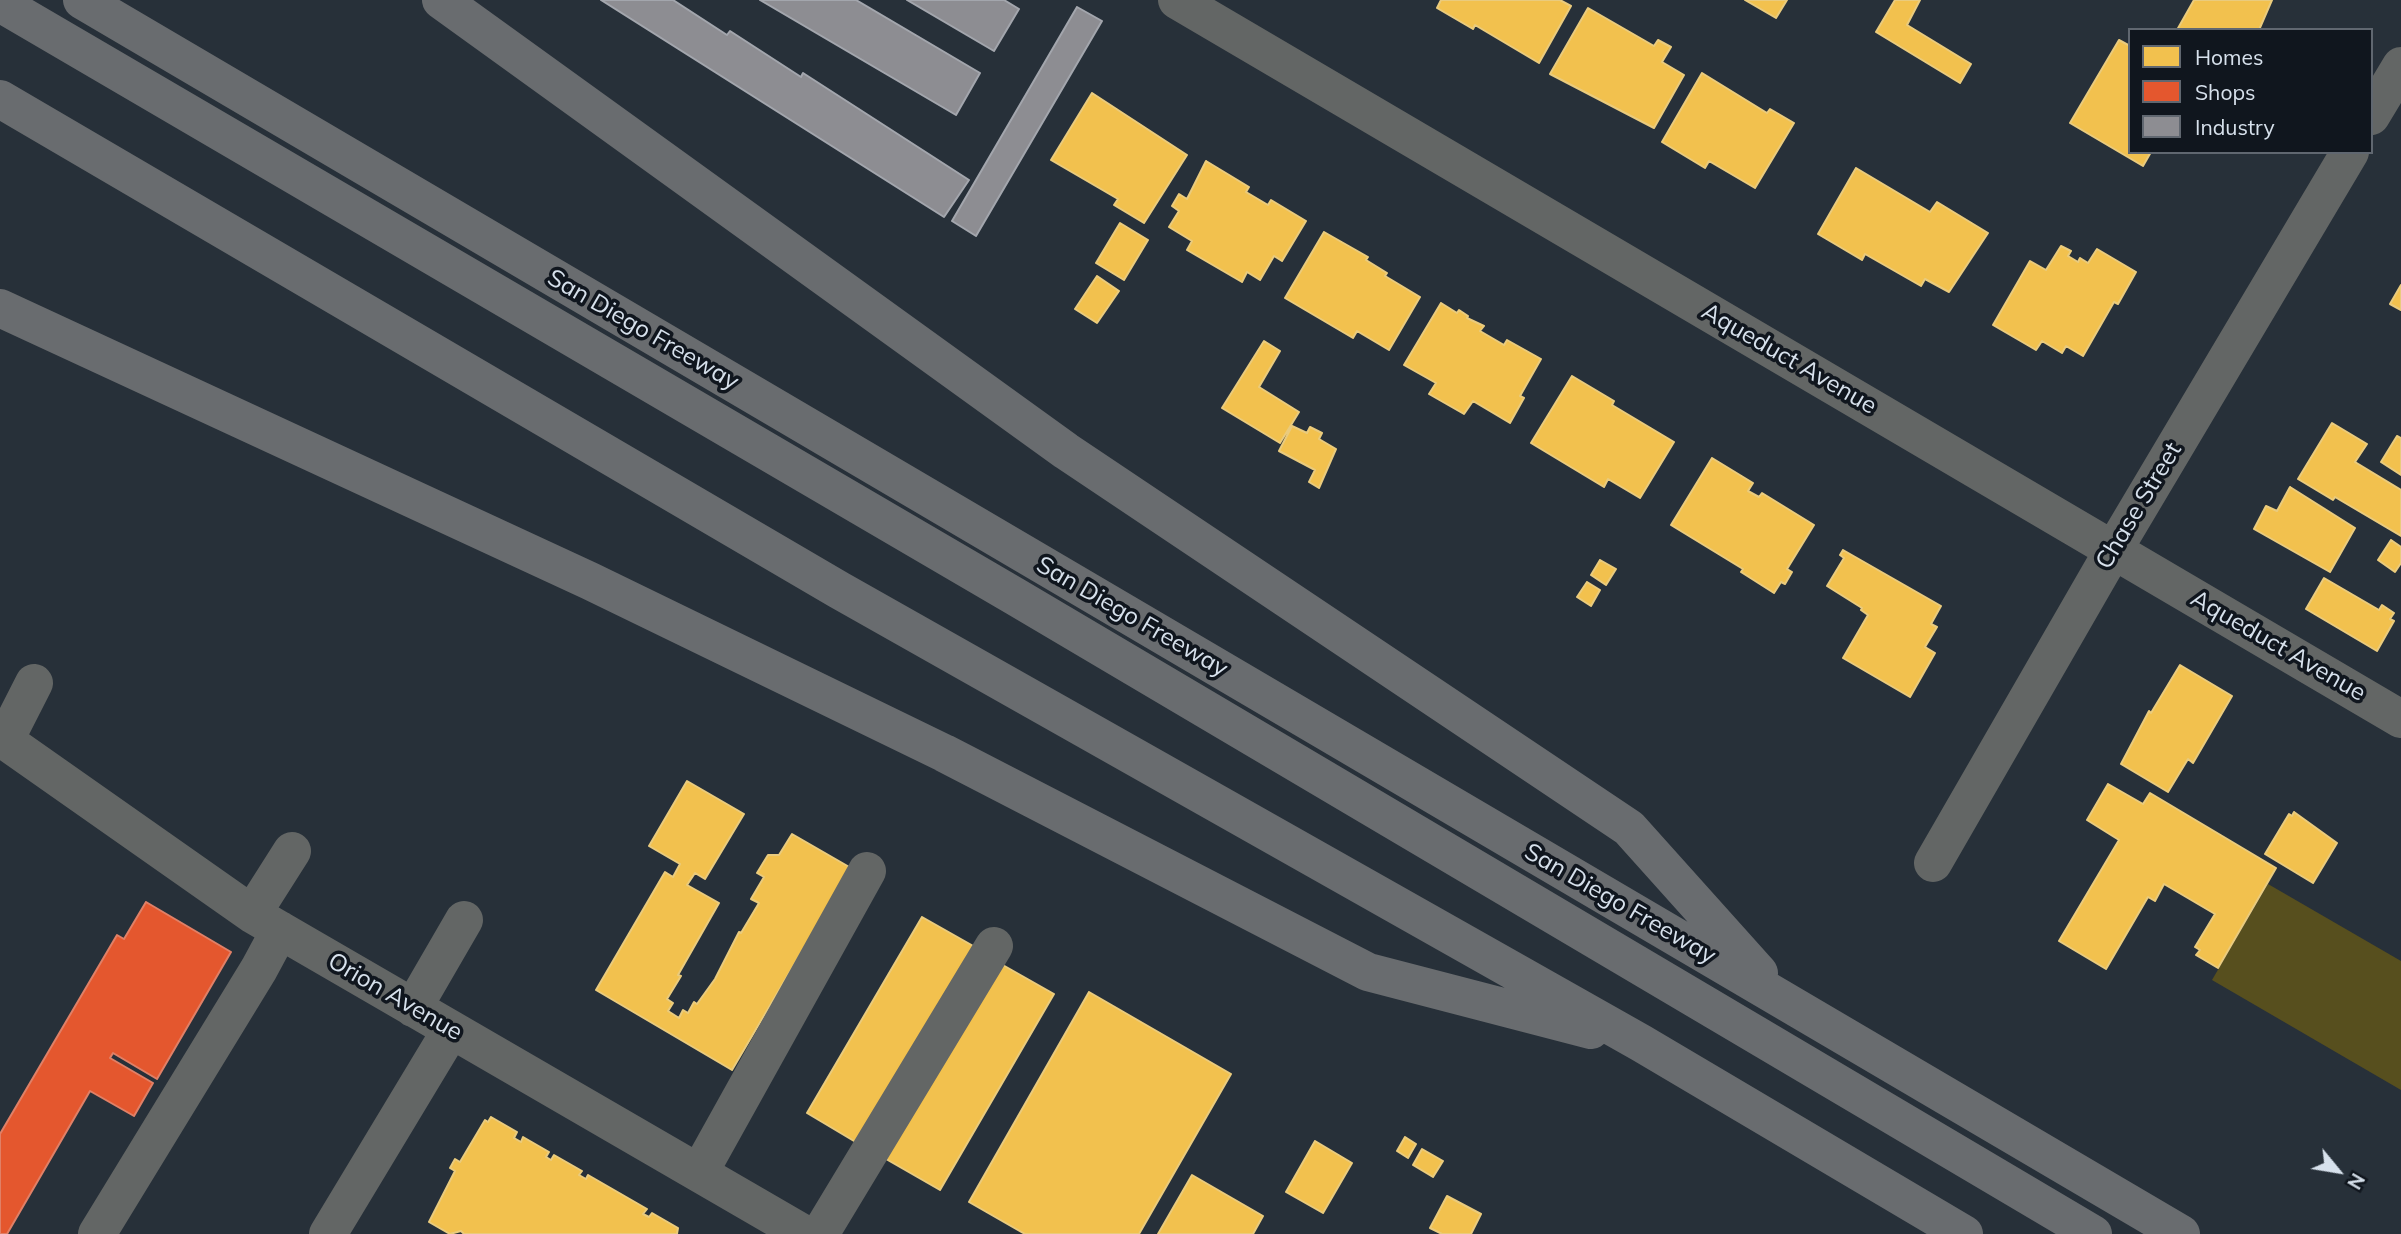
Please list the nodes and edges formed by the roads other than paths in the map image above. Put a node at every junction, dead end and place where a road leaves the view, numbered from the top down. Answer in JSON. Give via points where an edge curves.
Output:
{"nodes":[{"id":1,"x":441,"y":0,"type":"edge"},
{"id":2,"x":1177,"y":0,"type":"edge"},
{"id":3,"x":0,"y":3,"type":"edge"},
{"id":4,"x":93,"y":7,"type":"edge"},
{"id":5,"x":0,"y":27,"type":"edge"},
{"id":6,"x":78,"y":61,"type":"junction"},
{"id":7,"x":2401,"y":66,"type":"edge"},
{"id":8,"x":0,"y":99,"type":"edge"},
{"id":9,"x":2373,"y":113,"type":"edge"},
{"id":10,"x":2349,"y":154,"type":"edge"},
{"id":11,"x":0,"y":308,"type":"edge"},
{"id":12,"x":2114,"y":549,"type":"junction"},
{"id":13,"x":34,"y":683,"type":"dead end"},
{"id":14,"x":2401,"y":719,"type":"edge"},
{"id":15,"x":2,"y":739,"type":"edge"},
{"id":16,"x":292,"y":851,"type":"dead end"},
{"id":17,"x":1933,"y":863,"type":"dead end"},
{"id":18,"x":867,"y":871,"type":"dead end"},
{"id":19,"x":464,"y":920,"type":"dead end"},
{"id":20,"x":266,"y":922,"type":"junction"},
{"id":21,"x":993,"y":946,"type":"dead end"},
{"id":22,"x":1783,"y":1000,"type":"junction"},
{"id":23,"x":413,"y":1008,"type":"junction"},
{"id":24,"x":451,"y":1030,"type":"junction"},
{"id":25,"x":1641,"y":1043,"type":"junction"},
{"id":26,"x":699,"y":1173,"type":"junction"},
{"id":27,"x":97,"y":1234,"type":"edge"},
{"id":28,"x":328,"y":1234,"type":"edge"},
{"id":29,"x":804,"y":1234,"type":"edge"},
{"id":30,"x":820,"y":1234,"type":"edge"},
{"id":31,"x":1964,"y":1234,"type":"edge"},
{"id":32,"x":2046,"y":1234,"type":"edge"},
{"id":33,"x":2093,"y":1234,"type":"edge"},
{"id":34,"x":2181,"y":1234,"type":"edge"}],
"edges":[{"from":1,"to":22,"type":"highway","via":[[1066,451],[1629,828]]},
{"from":2,"to":12,"type":"street","name":"Aqueduct Avenue"},
{"from":3,"to":6,"type":"highway"},
{"from":4,"to":22,"type":"highway","name":"San Diego Freeway"},
{"from":5,"to":6,"type":"highway"},
{"from":6,"to":32,"type":"highway"},
{"from":6,"to":33,"type":"highway","via":[[1016,597]]},
{"from":7,"to":9,"type":"street"},
{"from":8,"to":25,"type":"highway","via":[[839,590]]},
{"from":10,"to":12,"type":"street","name":"Chase Street"},
{"from":11,"to":25,"type":"highway","via":[[590,581],[979,771],[1368,972]]},
{"from":12,"to":14,"type":"street","name":"Aqueduct Avenue"},
{"from":12,"to":17,"type":"street","name":"Chase Street"},
{"from":13,"to":15,"type":"street"},
{"from":15,"to":20,"type":"street","name":"Orion Avenue"},
{"from":16,"to":20,"type":"street"},
{"from":18,"to":26,"type":"street"},
{"from":19,"to":23,"type":"street"},
{"from":20,"to":23,"type":"street","name":"Orion Avenue"},
{"from":20,"to":27,"type":"street","via":[[259,969]]},
{"from":21,"to":30,"type":"street"},
{"from":22,"to":34,"type":"highway","name":"San Diego Freeway"},
{"from":23,"to":24,"type":"street","name":"Orion Avenue"},
{"from":24,"to":26,"type":"street","name":"Orion Avenue"},
{"from":24,"to":28,"type":"street"},
{"from":25,"to":31,"type":"highway"},
{"from":26,"to":29,"type":"street","name":"Orion Avenue"}]}
